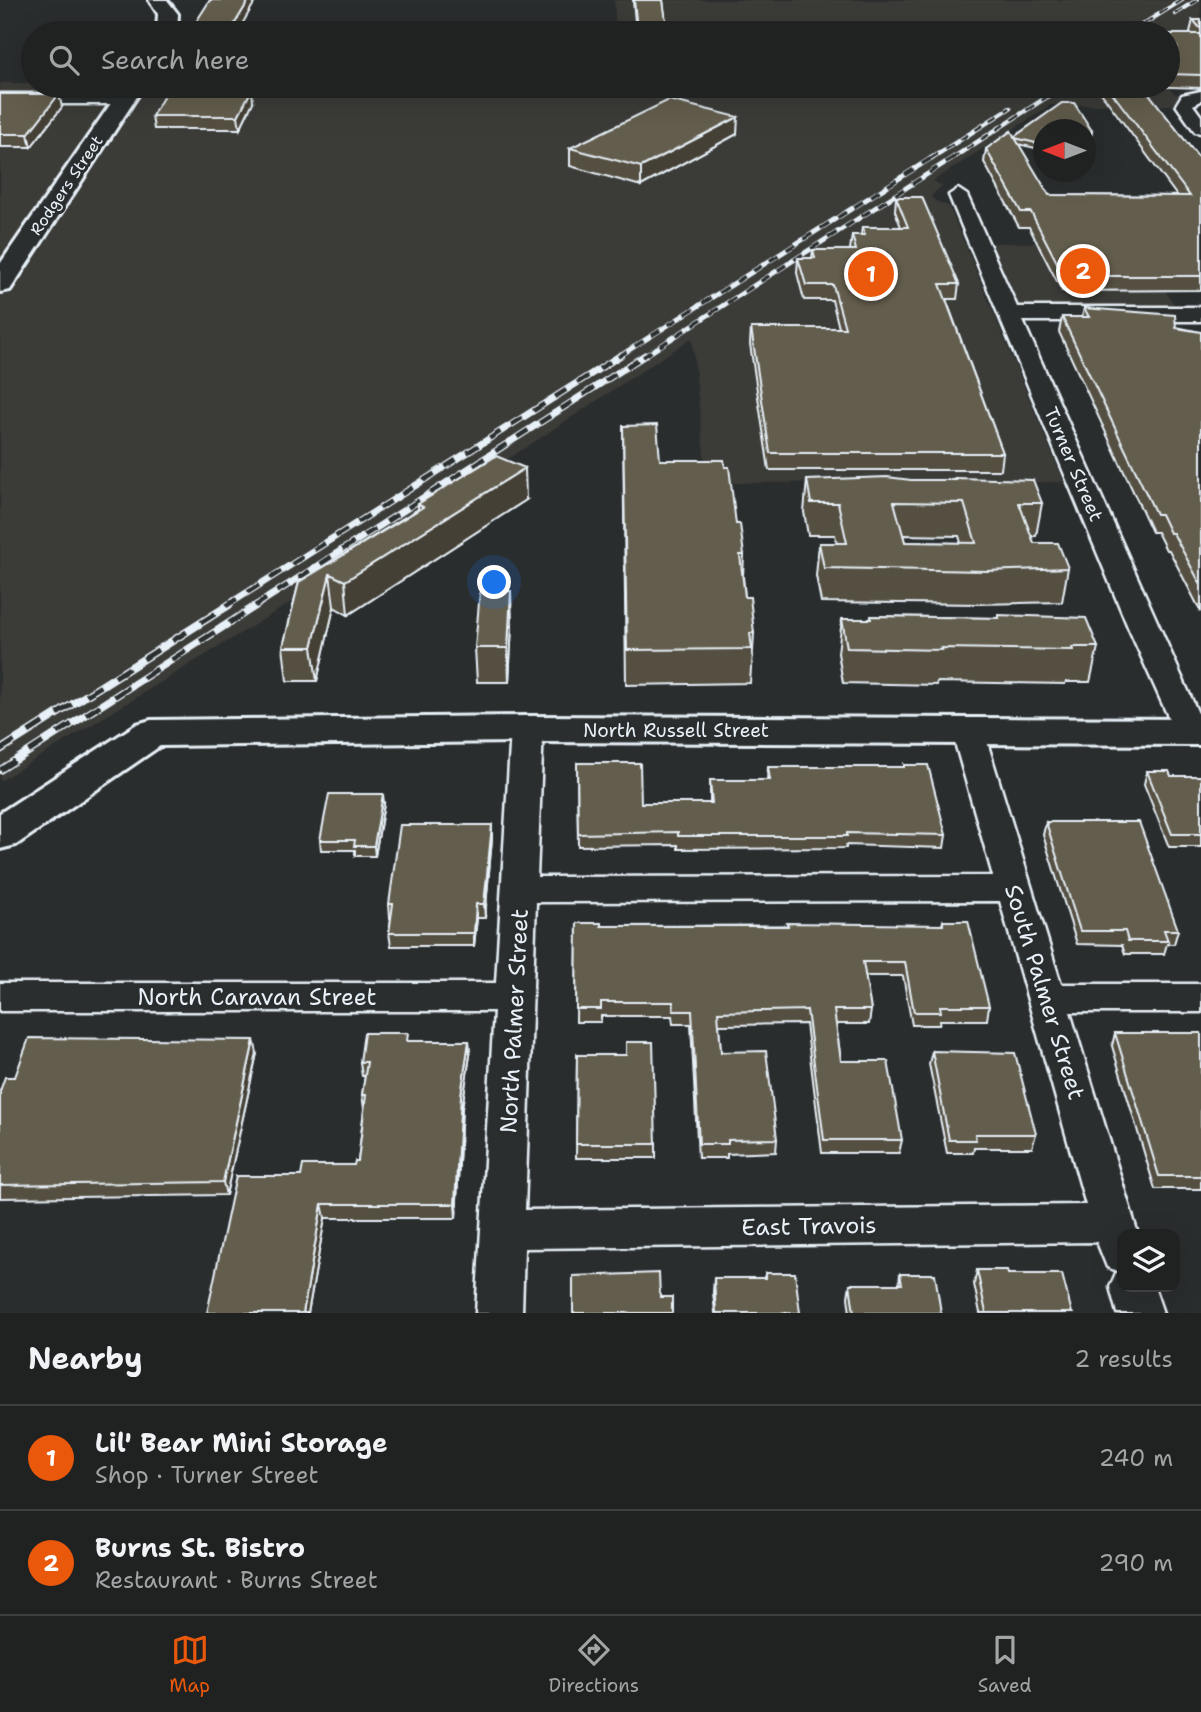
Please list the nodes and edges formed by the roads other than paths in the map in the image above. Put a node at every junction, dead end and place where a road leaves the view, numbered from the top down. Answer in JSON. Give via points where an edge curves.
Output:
{"nodes":[{"id":1,"x":158,"y":0,"type":"edge"},
{"id":2,"x":168,"y":21,"type":"edge"},
{"id":3,"x":21,"y":98,"type":"edge"},
{"id":4,"x":125,"y":98,"type":"edge"},
{"id":5,"x":1195,"y":98,"type":"edge"},
{"id":6,"x":0,"y":99,"type":"edge"},
{"id":7,"x":1201,"y":128,"type":"edge"},
{"id":8,"x":958,"y":195,"type":"dead end"},
{"id":9,"x":0,"y":284,"type":"edge"},
{"id":10,"x":1010,"y":314,"type":"junction"},
{"id":11,"x":1201,"y":314,"type":"edge"},
{"id":12,"x":527,"y":729,"type":"junction"},
{"id":13,"x":968,"y":732,"type":"junction"},
{"id":14,"x":1196,"y":732,"type":"edge"},
{"id":15,"x":0,"y":834,"type":"edge"},
{"id":16,"x":1014,"y":888,"type":"junction"},
{"id":17,"x":520,"y":890,"type":"junction"},
{"id":18,"x":0,"y":997,"type":"edge"},
{"id":19,"x":514,"y":997,"type":"junction"},
{"id":20,"x":1048,"y":998,"type":"junction"},
{"id":21,"x":1201,"y":998,"type":"edge"},
{"id":22,"x":504,"y":1229,"type":"junction"},
{"id":23,"x":1117,"y":1235,"type":"edge"},
{"id":24,"x":1117,"y":1238,"type":"edge"},
{"id":25,"x":1134,"y":1292,"type":"edge"},
{"id":26,"x":499,"y":1313,"type":"edge"},
{"id":27,"x":1140,"y":1313,"type":"edge"}],
"edges":[{"from":1,"to":2,"type":"street"},
{"from":3,"to":6,"type":"street"},
{"from":4,"to":9,"type":"street","name":"Rodgers Street"},
{"from":5,"to":7,"type":"street","via":[[1184,105]]},
{"from":8,"to":10,"type":"street","name":"Turner Street"},
{"from":10,"to":11,"type":"street"},
{"from":10,"to":14,"type":"street","name":"Turner Street","via":[[1143,627]]},
{"from":12,"to":13,"type":"street","name":"North Russell Street"},
{"from":12,"to":15,"type":"street","name":"North Russell Street","via":[[151,733]]},
{"from":12,"to":17,"type":"street","name":"North Palmer Street"},
{"from":13,"to":14,"type":"street","name":"North Russell Street"},
{"from":13,"to":16,"type":"street","name":"South Palmer Street"},
{"from":16,"to":17,"type":"street"},
{"from":16,"to":20,"type":"street","name":"South Palmer Street"},
{"from":17,"to":19,"type":"street","name":"North Palmer Street"},
{"from":18,"to":19,"type":"street","name":"North Caravan Street"},
{"from":19,"to":22,"type":"street","name":"North Palmer Street"},
{"from":20,"to":21,"type":"street"},
{"from":20,"to":23,"type":"street","name":"South Palmer Street"},
{"from":22,"to":24,"type":"street","name":"East Travois"},
{"from":22,"to":26,"type":"street","name":"North Palmer Street"},
{"from":25,"to":27,"type":"street"}]}
